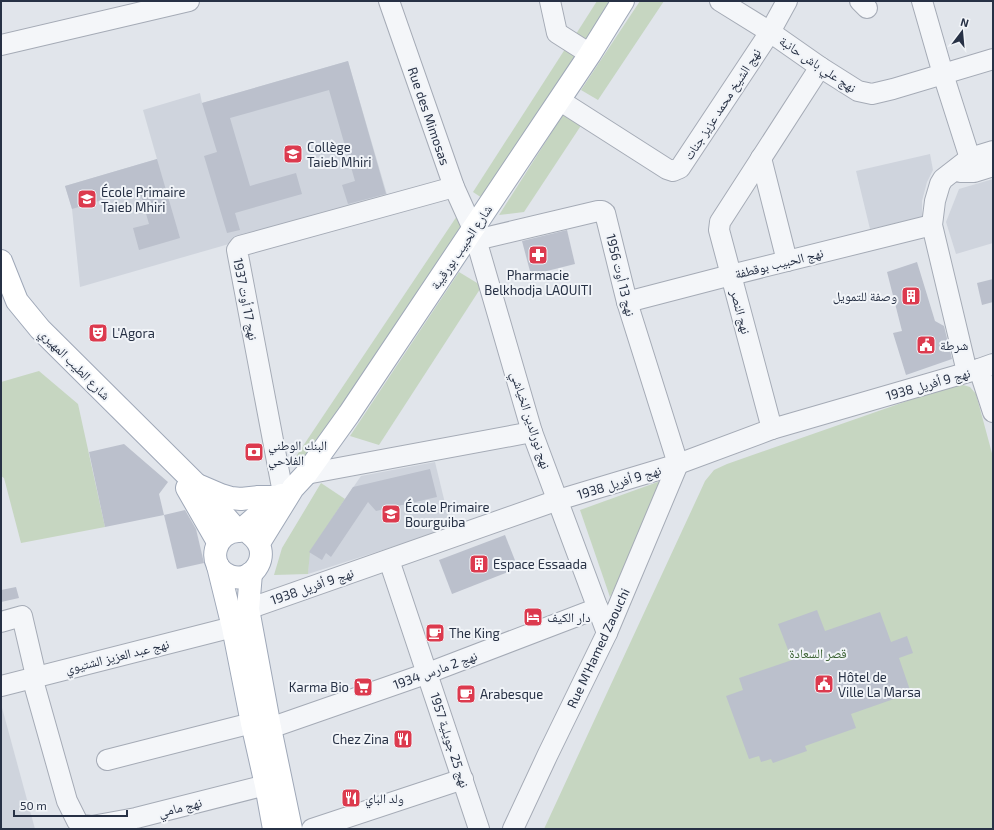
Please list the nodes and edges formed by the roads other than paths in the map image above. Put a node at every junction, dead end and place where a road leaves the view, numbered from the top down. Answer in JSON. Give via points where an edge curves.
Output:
{"nodes":[{"id":1,"x":190,"y":1,"type":"edge"},
{"id":2,"x":389,"y":1,"type":"edge"},
{"id":3,"x":550,"y":1,"type":"edge"},
{"id":4,"x":623,"y":1,"type":"edge"},
{"id":5,"x":720,"y":1,"type":"edge"},
{"id":6,"x":787,"y":1,"type":"edge"},
{"id":7,"x":922,"y":1,"type":"edge"},
{"id":8,"x":770,"y":32,"type":"junction"},
{"id":9,"x":1,"y":45,"type":"edge"},
{"id":10,"x":590,"y":54,"type":"junction"},
{"id":11,"x":993,"y":59,"type":"edge"},
{"id":12,"x":820,"y":67,"type":"junction"},
{"id":13,"x":943,"y":74,"type":"junction"},
{"id":14,"x":559,"y":100,"type":"junction"},
{"id":15,"x":993,"y":151,"type":"edge"},
{"id":16,"x":761,"y":158,"type":"junction"},
{"id":17,"x":972,"y":165,"type":"junction"},
{"id":18,"x":993,"y":166,"type":"edge"},
{"id":19,"x":454,"y":186,"type":"junction"},
{"id":20,"x":932,"y":225,"type":"junction"},
{"id":21,"x":475,"y":234,"type":"junction"},
{"id":22,"x":1,"y":261,"type":"edge"},
{"id":23,"x":787,"y":261,"type":"junction"},
{"id":24,"x":731,"y":275,"type":"junction"},
{"id":25,"x":626,"y":302,"type":"junction"},
{"id":26,"x":979,"y":368,"type":"edge"},
{"id":27,"x":993,"y":412,"type":"edge"},
{"id":28,"x":772,"y":429,"type":"junction"},
{"id":29,"x":532,"y":432,"type":"junction"},
{"id":30,"x":167,"y":455,"type":"junction"},
{"id":31,"x":678,"y":464,"type":"junction"},
{"id":32,"x":197,"y":485,"type":"junction"},
{"id":33,"x":290,"y":490,"type":"junction"},
{"id":34,"x":558,"y":500,"type":"junction"},
{"id":35,"x":238,"y":531,"type":"junction"},
{"id":36,"x":218,"y":542,"type":"junction"},
{"id":37,"x":259,"y":544,"type":"junction"},
{"id":38,"x":389,"y":560,"type":"junction"},
{"id":39,"x":218,"y":566,"type":"junction"},
{"id":40,"x":251,"y":573,"type":"junction"},
{"id":41,"x":598,"y":608,"type":"junction"},
{"id":42,"x":248,"y":609,"type":"junction"},
{"id":43,"x":1,"y":622,"type":"edge"},
{"id":44,"x":233,"y":627,"type":"junction"},
{"id":45,"x":607,"y":632,"type":"junction"},
{"id":46,"x":428,"y":674,"type":"junction"},
{"id":47,"x":34,"y":677,"type":"junction"},
{"id":48,"x":1,"y":686,"type":"edge"},
{"id":49,"x":261,"y":726,"type":"junction"},
{"id":50,"x":107,"y":760,"type":"dead end"},
{"id":51,"x":463,"y":779,"type":"junction"},
{"id":52,"x":266,"y":785,"type":"junction"},
{"id":53,"x":137,"y":823,"type":"edge"},
{"id":54,"x":274,"y":829,"type":"edge"},
{"id":55,"x":291,"y":829,"type":"edge"},
{"id":56,"x":312,"y":829,"type":"edge"},
{"id":57,"x":479,"y":829,"type":"edge"},
{"id":58,"x":513,"y":829,"type":"edge"}],
"edges":[{"from":1,"to":9,"type":"street"},
{"from":2,"to":19,"type":"street","name":"Rue des Mimosas"},
{"from":3,"to":10,"type":"street","via":[[557,33]]},
{"from":4,"to":10,"type":"main road","name":"شارع الحبيب بورقيبة"},
{"from":5,"to":8,"type":"street","name":"نهج علي باش حانبة"},
{"from":6,"to":8,"type":"street","name":"نهج الشيخ محمد عزيز جنات"},
{"from":7,"to":13,"type":"street"},
{"from":8,"to":12,"type":"street","name":"نهج علي باش حانبة"},
{"from":8,"to":14,"type":"street","name":"نهج الشيخ محمد عزيز جنات","via":[[680,168],[673,171]]},
{"from":10,"to":14,"type":"main road","name":"شارع الحبيب بورقيبة"},
{"from":11,"to":13,"type":"street","name":"نهج علي باش حانبة"},
{"from":12,"to":13,"type":"street","name":"نهج علي باش حانبة","via":[[858,91],[872,94]]},
{"from":12,"to":16,"type":"street","name":"نهج النصر"},
{"from":13,"to":17,"type":"street"},
{"from":14,"to":21,"type":"main road","name":"شارع الحبيب بورقيبة"},
{"from":15,"to":17,"type":"street"},
{"from":16,"to":23,"type":"street"},
{"from":16,"to":24,"type":"street","name":"نهج النصر","via":[[720,222],[719,230]]},
{"from":17,"to":18,"type":"street"},
{"from":17,"to":20,"type":"street","via":[[952,172],[943,179],[935,202]]},
{"from":19,"to":21,"type":"street","name":"Rue des Mimosas"},
{"from":19,"to":33,"type":"street","name":"نهج 17 أوت 1937","via":[[238,248]]},
{"from":20,"to":23,"type":"street","name":"نهج الحبيب بوقطفة"},
{"from":20,"to":26,"type":"street"},
{"from":21,"to":25,"type":"street","name":"نهج 13 أوت 1956","via":[[602,210],[605,213]]},
{"from":21,"to":29,"type":"street","name":"نهج نورالدين الخياشي"},
{"from":21,"to":33,"type":"main road","name":"شارع الحبيب بورقيبة","via":[[349,414]]},
{"from":22,"to":30,"type":"main road","name":"شارع الطيب المهيري","via":[[17,301],[40,329]]},
{"from":23,"to":24,"type":"street","name":"نهج الحبيب بوقطفة"},
{"from":24,"to":25,"type":"street","name":"نهج الحبيب بوقطفة"},
{"from":24,"to":28,"type":"street","name":"نهج النصر"},
{"from":25,"to":31,"type":"street","name":"نهج 13 أوت 1956"},
{"from":26,"to":27,"type":"street"},
{"from":26,"to":28,"type":"street","name":"نهج 9 أفريل 1938"},
{"from":28,"to":31,"type":"street","name":"نهج 9 أفريل 1938"},
{"from":29,"to":33,"type":"street"},
{"from":29,"to":34,"type":"street","name":"نهج نورالدين الخياشي"},
{"from":30,"to":32,"type":"main road","name":"شارع الطيب المهيري"},
{"from":30,"to":36,"type":"main road","name":"شارع الطيب المهيري"},
{"from":31,"to":34,"type":"street","name":"نهج 9 أفريل 1938"},
{"from":31,"to":45,"type":"street","name":"Rue M'Hamed Zaouchi"},
{"from":32,"to":33,"type":"main road","via":[[221,495],[241,499]]},
{"from":32,"to":35,"type":"main road","name":"شارع الطيب المهيري"},
{"from":33,"to":35,"type":"main road"},
{"from":33,"to":37,"type":"main road"},
{"from":34,"to":38,"type":"street","name":"نهج 9 أفريل 1938"},
{"from":34,"to":41,"type":"street","name":"نهج نورالدين الخياشي"},
{"from":35,"to":36,"type":"main road","via":[[226,534]]},
{"from":35,"to":37,"type":"main road","via":[[251,534]]},
{"from":36,"to":39,"type":"main road","via":[[215,550]]},
{"from":37,"to":40,"type":"main road","via":[[262,554],[259,565]]},
{"from":38,"to":42,"type":"street","name":"نهج 9 أفريل 1938"},
{"from":38,"to":46,"type":"street","name":"نهج 25 جويلية 1957"},
{"from":39,"to":40,"type":"main road","via":[[230,576]]},
{"from":39,"to":44,"type":"main road"},
{"from":40,"to":42,"type":"main road"},
{"from":41,"to":45,"type":"street","name":"نهج نورالدين الخياشي"},
{"from":41,"to":46,"type":"street","name":"نهج 2 مارس 1934"},
{"from":42,"to":49,"type":"main road"},
{"from":43,"to":47,"type":"street","name":"نهج مامي","via":[[22,616]]},
{"from":44,"to":47,"type":"street","name":"نهج عبد العزيز الشتيوي"},
{"from":44,"to":49,"type":"main road"},
{"from":45,"to":58,"type":"street","name":"Rue M'Hamed Zaouchi"},
{"from":46,"to":49,"type":"street","name":"نهج 2 مارس 1934"},
{"from":46,"to":51,"type":"street","name":"نهج 25 جويلية 1957"},
{"from":47,"to":48,"type":"street","name":"نهج عبد العزيز الشتيوي"},
{"from":47,"to":53,"type":"street","name":"نهج مامي","via":[[66,801],[77,821],[81,825],[92,826]]},
{"from":49,"to":50,"type":"street","name":"نهج 2 مارس 1934"},
{"from":49,"to":52,"type":"main road"},
{"from":49,"to":55,"type":"main road"},
{"from":51,"to":56,"type":"street"},
{"from":51,"to":57,"type":"street","name":"نهج 25 جويلية 1957"},
{"from":52,"to":53,"type":"street","name":"نهج مامي"},
{"from":52,"to":54,"type":"main road"}]}
